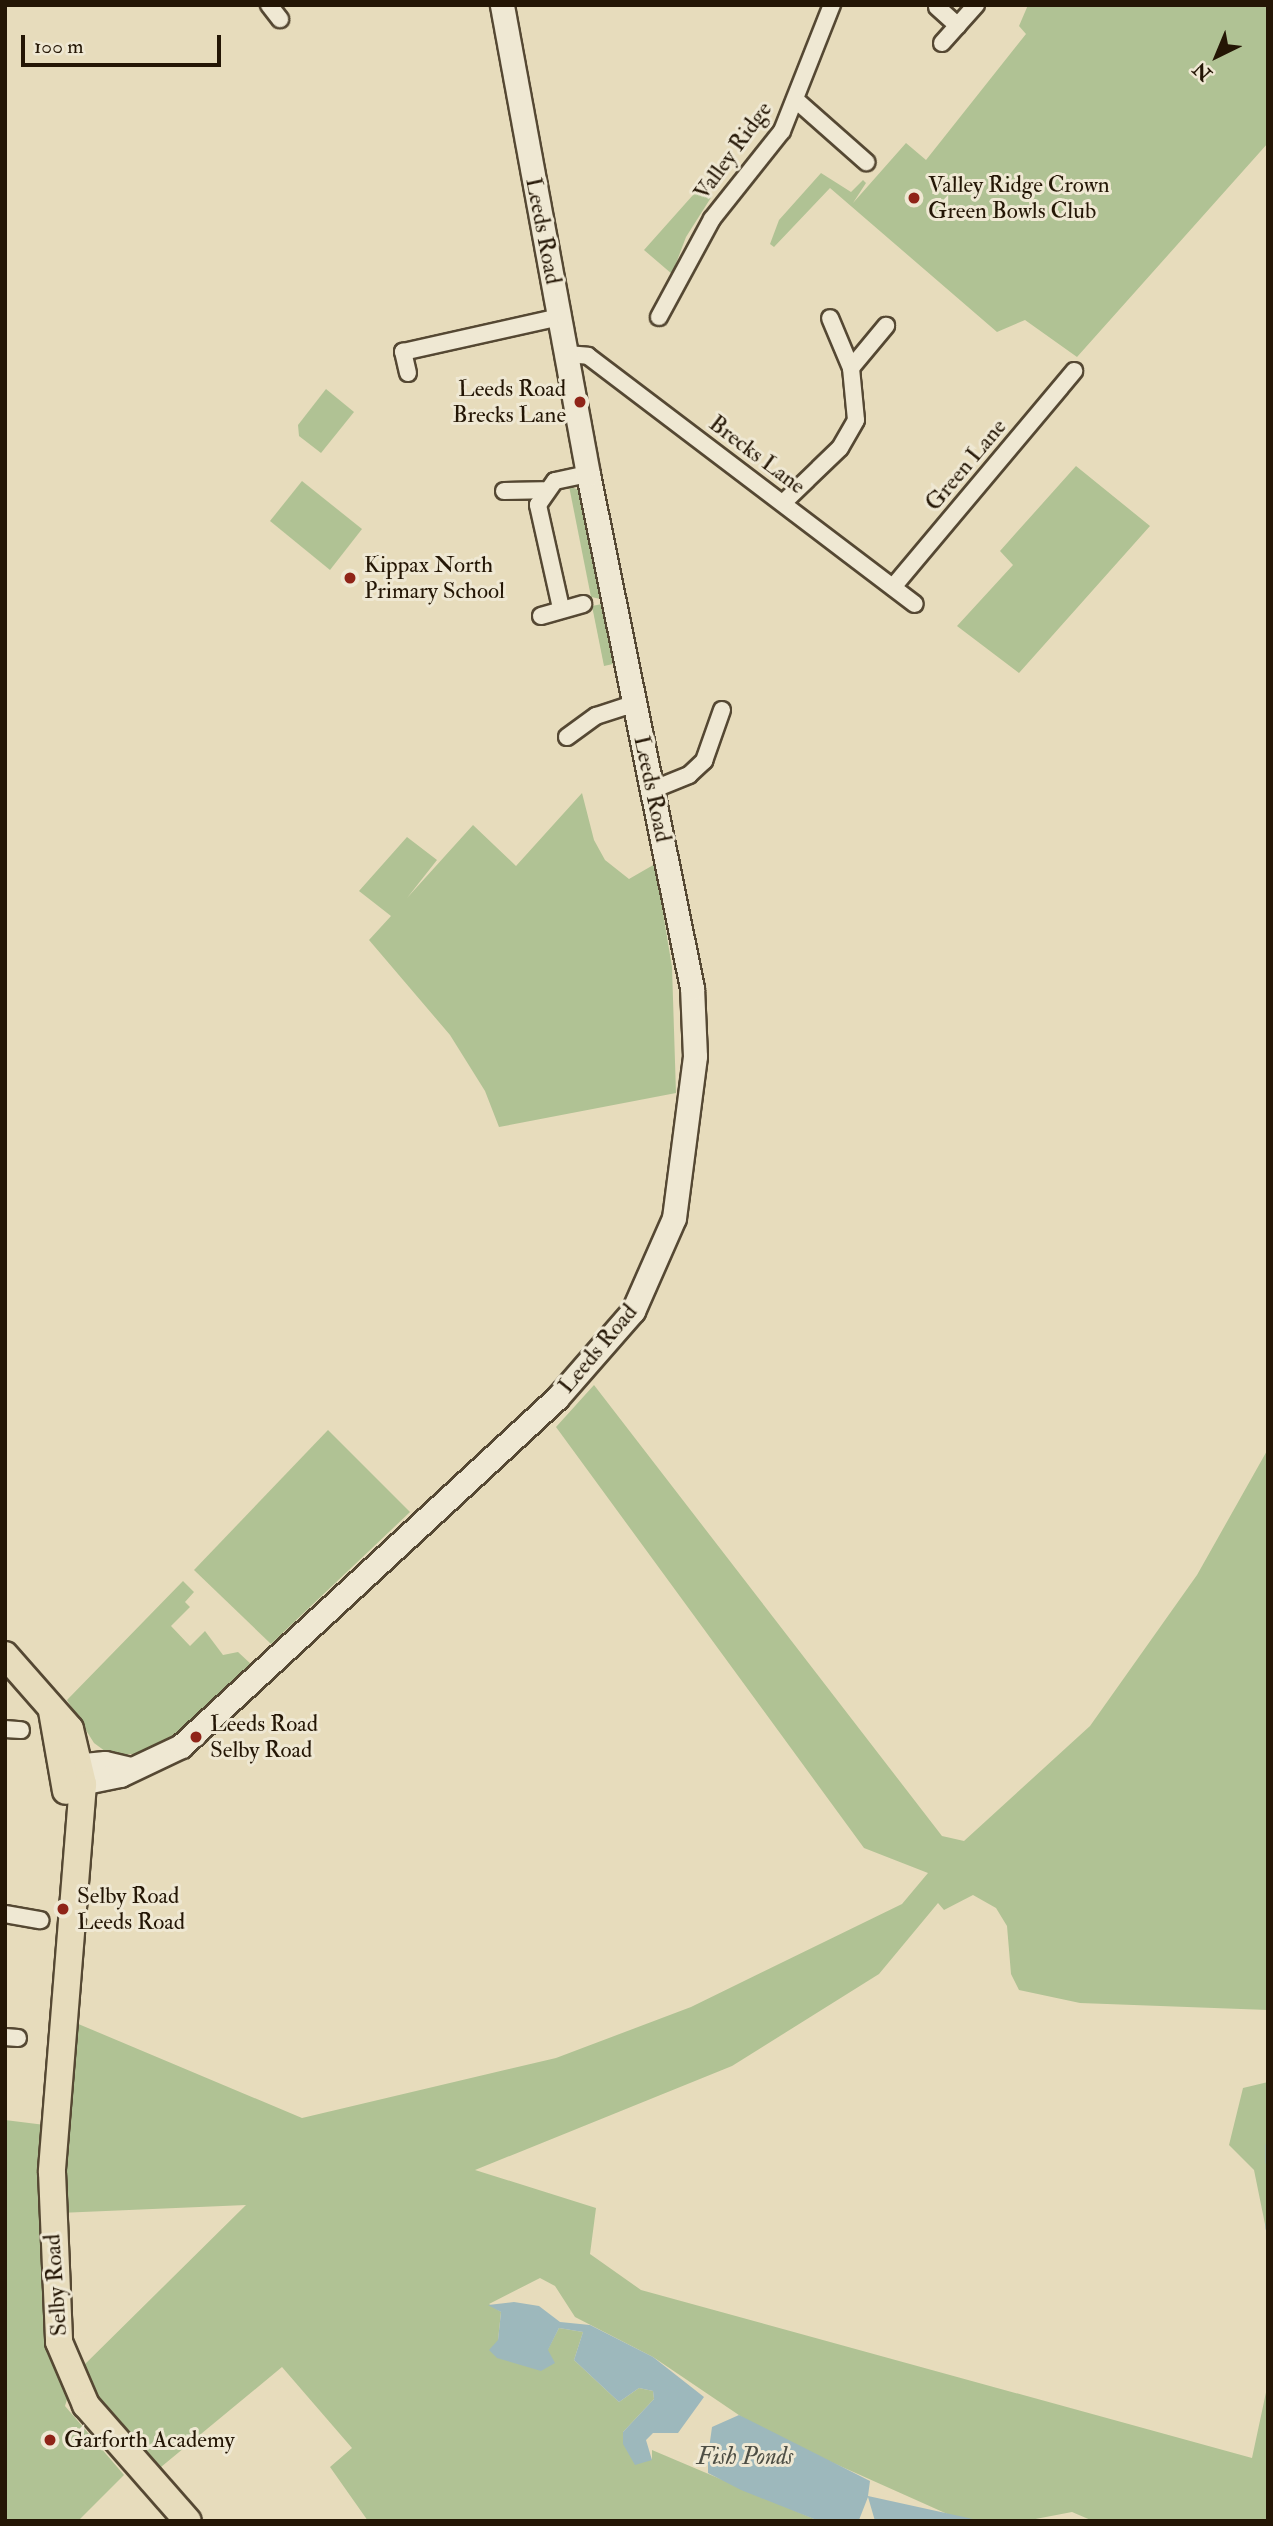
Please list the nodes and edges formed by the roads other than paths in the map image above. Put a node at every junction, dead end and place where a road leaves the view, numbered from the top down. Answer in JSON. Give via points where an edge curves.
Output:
{"nodes":[{"id":1,"x":502,"y":5,"type":"edge"},
{"id":2,"x":832,"y":5,"type":"edge"},
{"id":3,"x":976,"y":5,"type":"edge"},
{"id":4,"x":937,"y":7,"type":"dead end"},
{"id":5,"x":958,"y":26,"type":"junction"},
{"id":6,"x":942,"y":44,"type":"dead end"},
{"id":7,"x":796,"y":100,"type":"junction"},
{"id":8,"x":866,"y":162,"type":"dead end"},
{"id":9,"x":559,"y":317,"type":"junction"},
{"id":10,"x":659,"y":317,"type":"dead end"},
{"id":11,"x":830,"y":318,"type":"dead end"},
{"id":12,"x":886,"y":326,"type":"dead end"},
{"id":13,"x":567,"y":354,"type":"junction"},
{"id":14,"x":851,"y":368,"type":"junction"},
{"id":15,"x":1074,"y":371,"type":"dead end"},
{"id":16,"x":408,"y":373,"type":"dead end"},
{"id":17,"x":588,"y":474,"type":"junction"},
{"id":18,"x":543,"y":490,"type":"junction"},
{"id":19,"x":504,"y":491,"type":"dead end"},
{"id":20,"x":783,"y":503,"type":"junction"},
{"id":21,"x":893,"y":587,"type":"junction"},
{"id":22,"x":583,"y":604,"type":"dead end"},
{"id":23,"x":915,"y":604,"type":"dead end"},
{"id":24,"x":561,"y":608,"type":"junction"},
{"id":25,"x":541,"y":616,"type":"dead end"},
{"id":26,"x":634,"y":704,"type":"junction"},
{"id":27,"x":722,"y":710,"type":"dead end"},
{"id":28,"x":567,"y":737,"type":"dead end"},
{"id":29,"x":652,"y":790,"type":"junction"},
{"id":30,"x":5,"y":1655,"type":"edge"},
{"id":31,"x":73,"y":1775,"type":"junction"},
{"id":32,"x":5,"y":1914,"type":"edge"},
{"id":33,"x":40,"y":1920,"type":"dead end"},
{"id":34,"x":188,"y":2521,"type":"edge"}],
"edges":[{"from":1,"to":9,"type":"main road","name":"Leeds Road"},
{"from":2,"to":7,"type":"street","name":"Valley Ridge"},
{"from":3,"to":5,"type":"street"},
{"from":4,"to":5,"type":"street"},
{"from":5,"to":6,"type":"street"},
{"from":7,"to":8,"type":"street"},
{"from":7,"to":10,"type":"street","name":"Valley Ridge","via":[[775,140],[712,219]]},
{"from":9,"to":13,"type":"main road","name":"Leeds Road"},
{"from":9,"to":16,"type":"street","via":[[403,352]]},
{"from":11,"to":14,"type":"street"},
{"from":12,"to":14,"type":"street"},
{"from":13,"to":17,"type":"main road","name":"Leeds Road"},
{"from":13,"to":20,"type":"street","name":"Brecks Lane","via":[[588,356]]},
{"from":14,"to":20,"type":"street","via":[[856,409],[853,430]]},
{"from":15,"to":21,"type":"street","name":"Green Lane"},
{"from":17,"to":18,"type":"street","via":[[555,481]]},
{"from":17,"to":26,"type":"main road","name":"Leeds Road"},
{"from":18,"to":19,"type":"street"},
{"from":18,"to":24,"type":"street","via":[[538,505]]},
{"from":20,"to":21,"type":"street","name":"Brecks Lane"},
{"from":21,"to":23,"type":"street","name":"Brecks Lane"},
{"from":22,"to":24,"type":"street"},
{"from":24,"to":25,"type":"street"},
{"from":26,"to":28,"type":"street","name":"Leeds Road","via":[[596,716]]},
{"from":26,"to":29,"type":"main road","name":"Leeds Road"},
{"from":27,"to":29,"type":"street","via":[[704,761],[689,775]]},
{"from":29,"to":31,"type":"main road","name":"Leeds Road","via":[[692,988],[695,1056],[674,1218],[645,1293],[619,1331],[557,1398],[186,1741],[158,1761]]},
{"from":30,"to":31,"type":"highway","via":[[74,1737]]},
{"from":31,"to":34,"type":"highway","name":"Selby Road","via":[[78,1825],[52,2172],[54,2300],[69,2372],[102,2425]]},
{"from":32,"to":33,"type":"street"}]}
